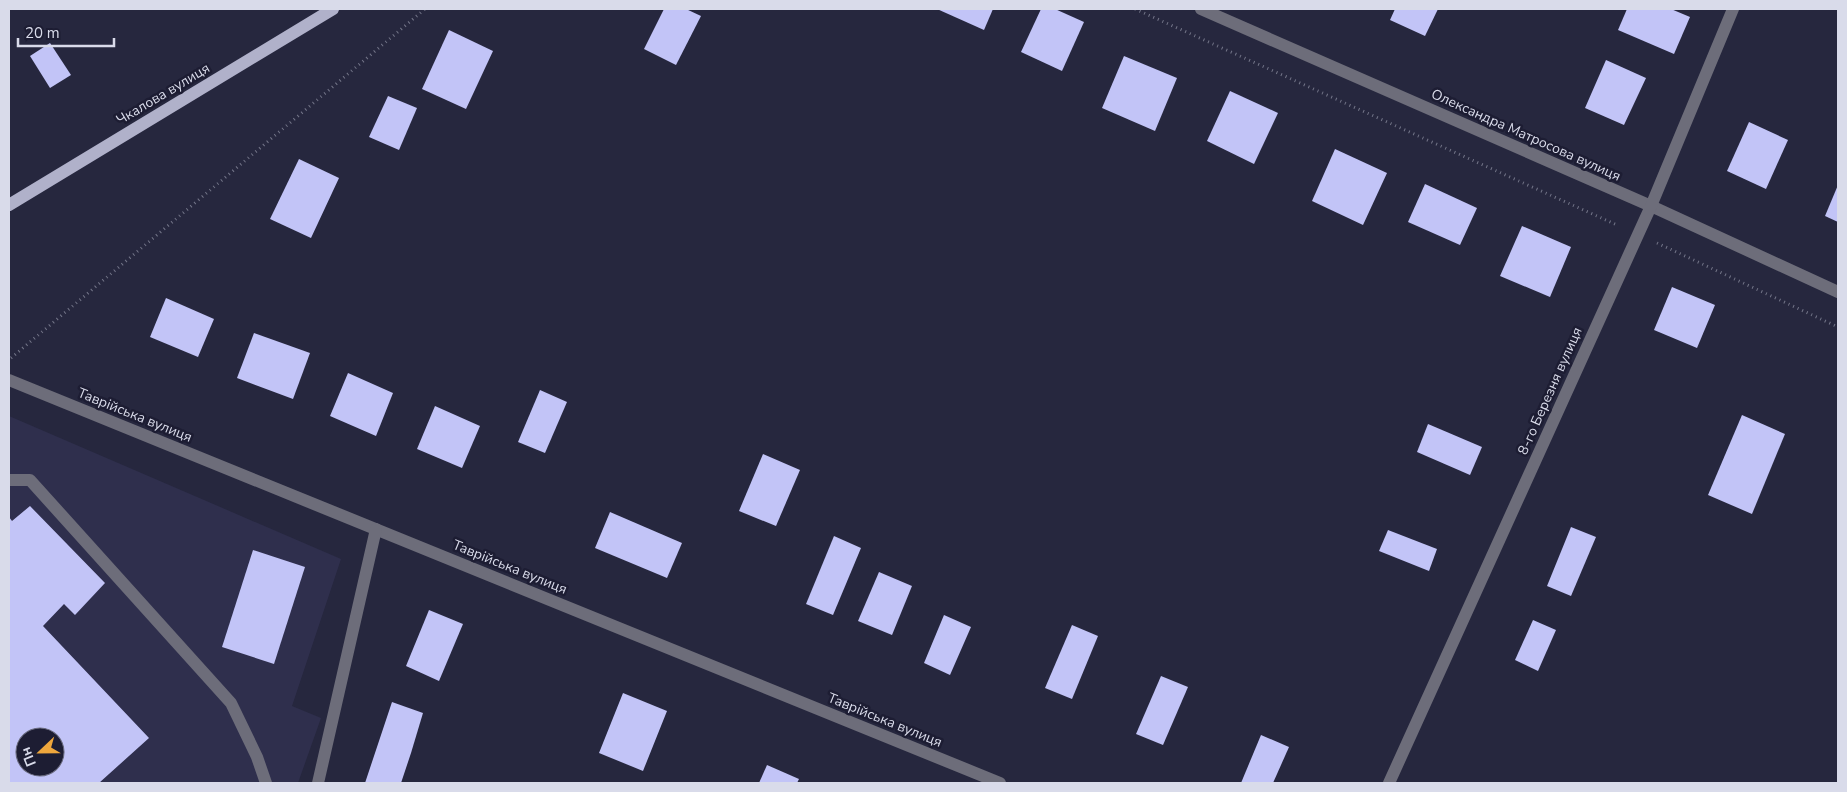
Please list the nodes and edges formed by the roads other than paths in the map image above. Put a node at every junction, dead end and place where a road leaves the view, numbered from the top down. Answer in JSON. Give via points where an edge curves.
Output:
{"nodes":[{"id":1,"x":333,"y":9,"type":"edge"},
{"id":2,"x":1201,"y":9,"type":"edge"},
{"id":3,"x":1734,"y":9,"type":"edge"},
{"id":4,"x":9,"y":205,"type":"edge"},
{"id":5,"x":1651,"y":206,"type":"junction"},
{"id":6,"x":1838,"y":292,"type":"edge"},
{"id":7,"x":9,"y":380,"type":"edge"},
{"id":8,"x":9,"y":480,"type":"edge"},
{"id":9,"x":376,"y":529,"type":"junction"},
{"id":10,"x":266,"y":783,"type":"edge"},
{"id":11,"x":318,"y":783,"type":"edge"},
{"id":12,"x":1000,"y":783,"type":"edge"},
{"id":13,"x":1389,"y":783,"type":"edge"}],
"edges":[{"from":1,"to":4,"type":"main road","name":"Чкалова вулиця"},
{"from":2,"to":5,"type":"street","name":"Олександра Матросова вулиця"},
{"from":3,"to":5,"type":"street","name":"8-го Березня вулиця"},
{"from":5,"to":6,"type":"street","name":"Олександра Матросова вулиця"},
{"from":5,"to":13,"type":"street","name":"8-го Березня вулиця"},
{"from":7,"to":9,"type":"street","name":"Таврійська вулиця"},
{"from":8,"to":10,"type":"street","via":[[30,480],[231,704]]},
{"from":9,"to":11,"type":"street"},
{"from":9,"to":12,"type":"street","name":"Таврійська вулиця"}]}
